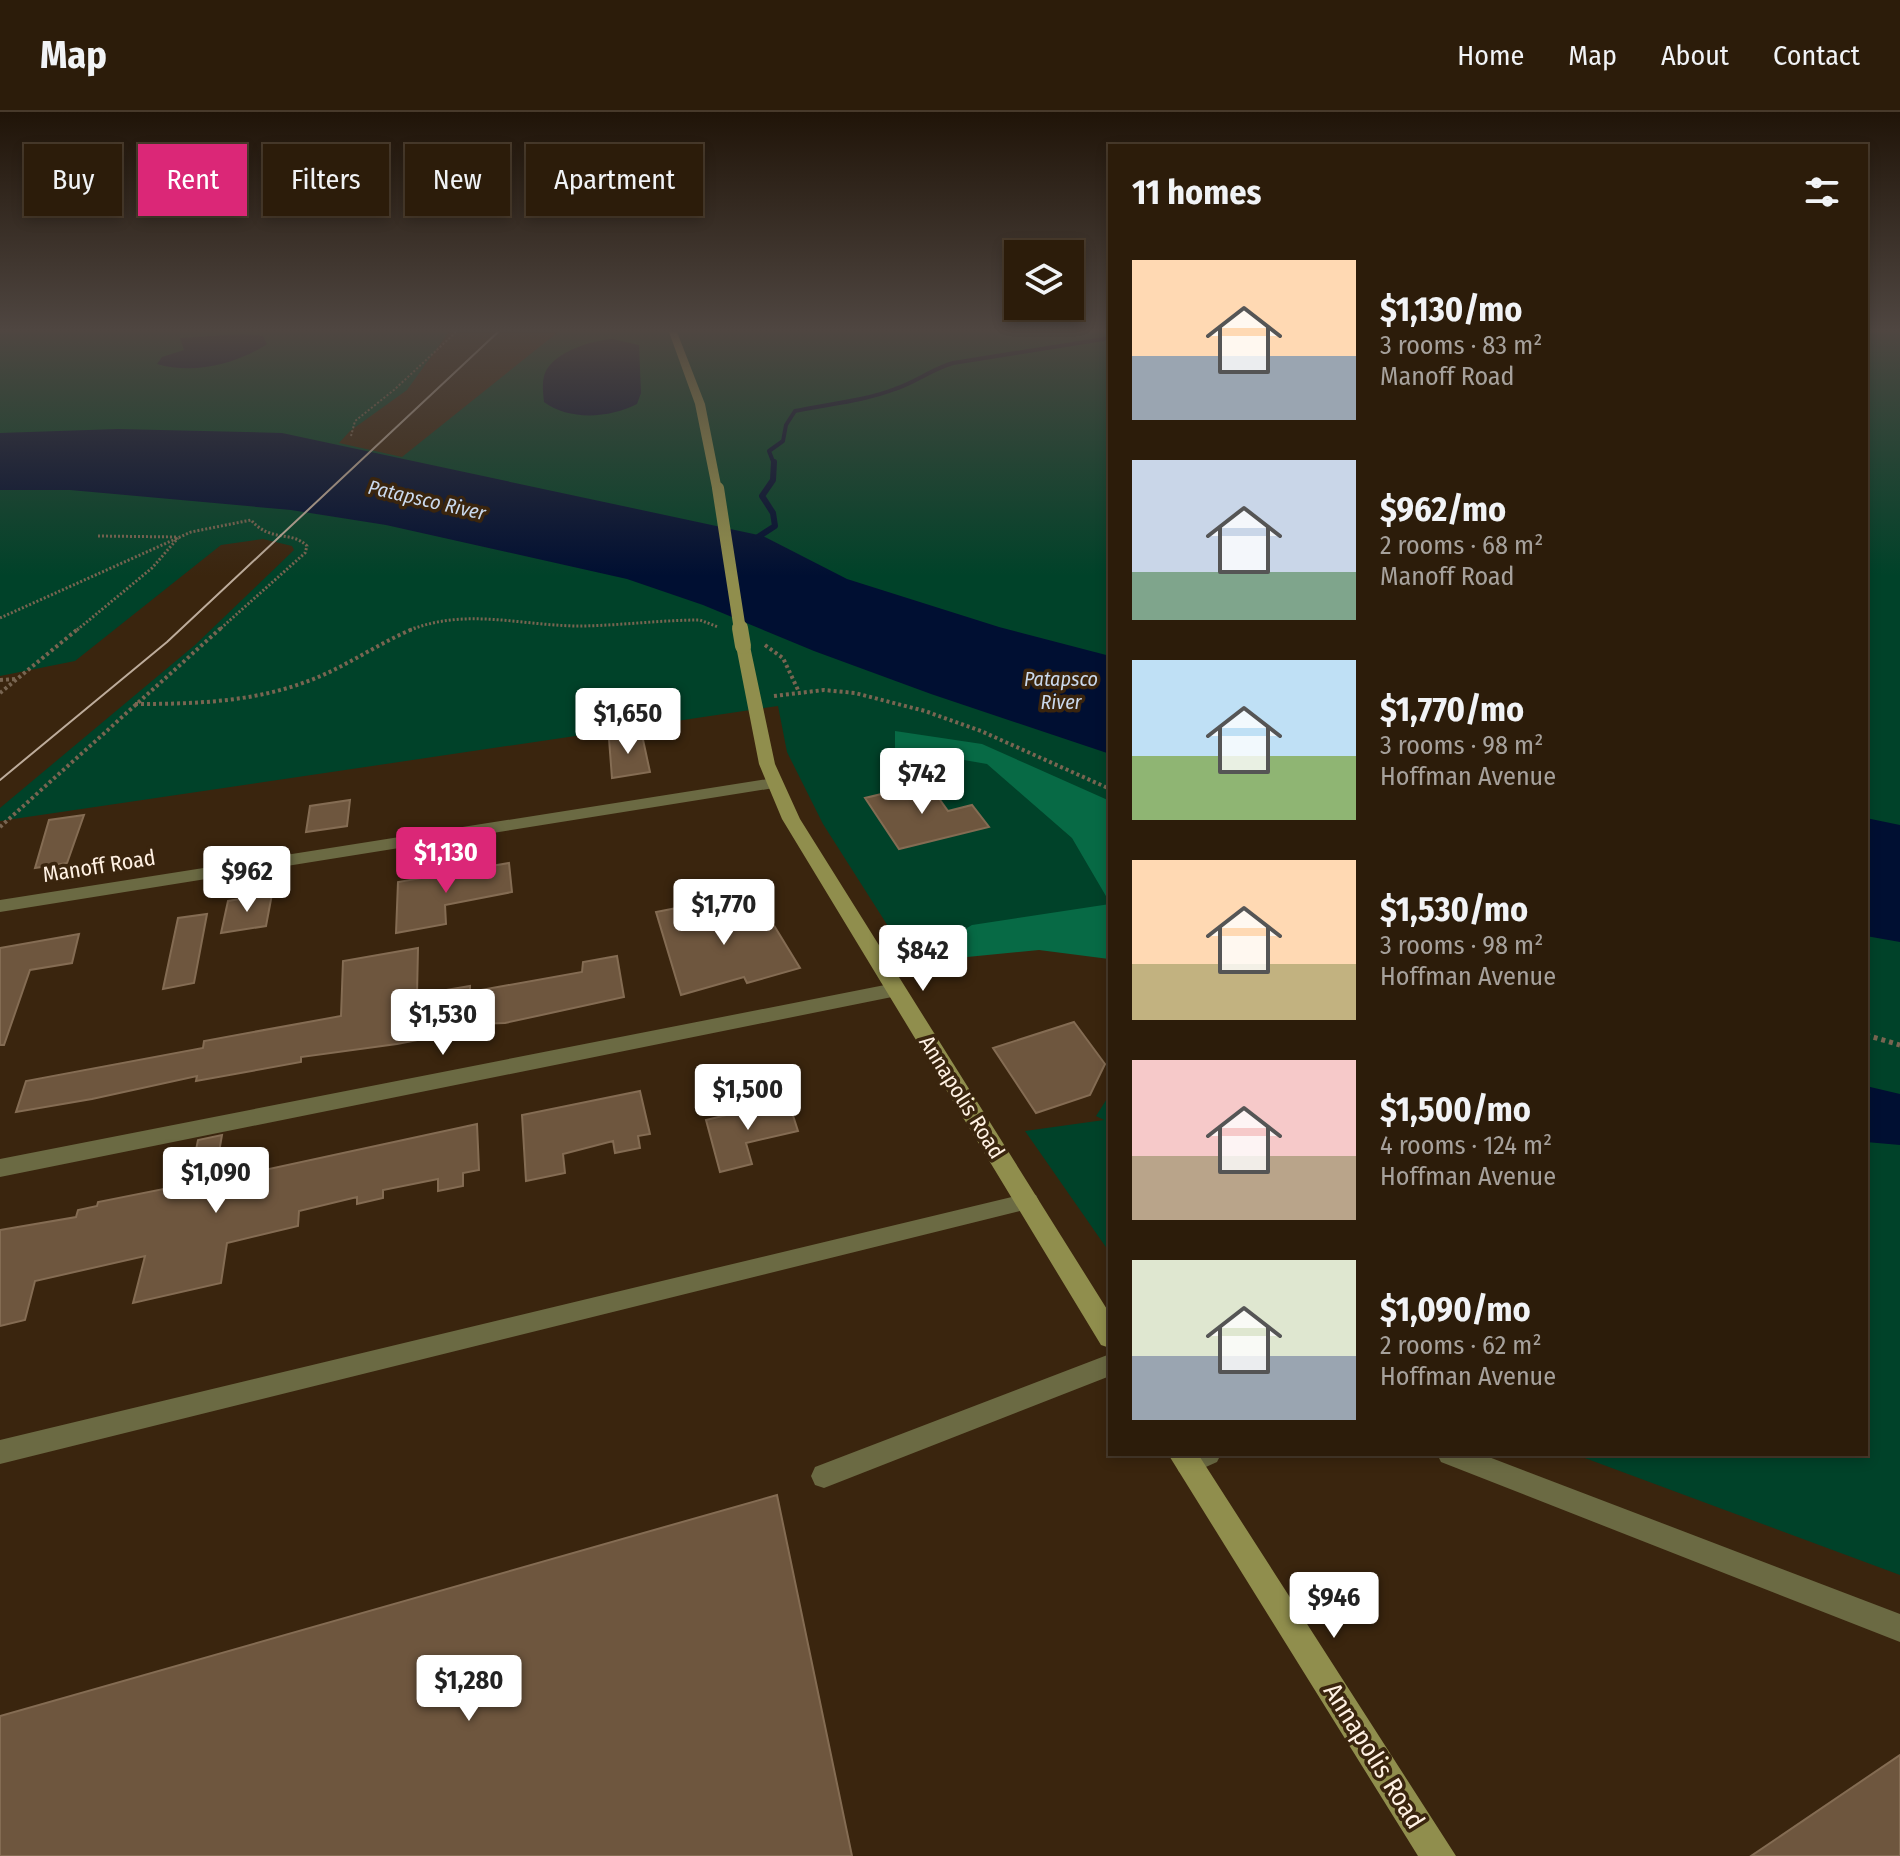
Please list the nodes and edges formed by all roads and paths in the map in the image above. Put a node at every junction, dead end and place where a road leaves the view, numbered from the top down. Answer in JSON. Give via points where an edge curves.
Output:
{"nodes":[{"id":1,"x":365,"y":413,"type":"edge"},
{"id":2,"x":702,"y":413,"type":"edge"},
{"id":3,"x":351,"y":436,"type":"dead end"},
{"id":4,"x":98,"y":536,"type":"dead end"},
{"id":5,"x":179,"y":537,"type":"junction"},
{"id":6,"x":0,"y":618,"type":"edge"},
{"id":7,"x":725,"y":630,"type":"dead end"},
{"id":8,"x":753,"y":645,"type":"junction"},
{"id":9,"x":17,"y":679,"type":"junction"},
{"id":10,"x":0,"y":680,"type":"edge"},
{"id":11,"x":799,"y":692,"type":"junction"},
{"id":12,"x":0,"y":693,"type":"edge"},
{"id":13,"x":752,"y":699,"type":"junction"},
{"id":14,"x":134,"y":704,"type":"junction"},
{"id":15,"x":774,"y":783,"type":"junction"},
{"id":16,"x":1108,"y":788,"type":"edge"},
{"id":17,"x":0,"y":827,"type":"edge"},
{"id":18,"x":0,"y":906,"type":"edge"},
{"id":19,"x":895,"y":990,"type":"junction"},
{"id":20,"x":1868,"y":1036,"type":"edge"},
{"id":21,"x":1900,"y":1045,"type":"edge"},
{"id":22,"x":0,"y":1168,"type":"edge"},
{"id":23,"x":1028,"y":1201,"type":"junction"},
{"id":24,"x":1108,"y":1334,"type":"edge"},
{"id":25,"x":1108,"y":1366,"type":"edge"},
{"id":26,"x":0,"y":1452,"type":"edge"},
{"id":27,"x":1455,"y":1456,"type":"edge"},
{"id":28,"x":1193,"y":1457,"type":"edge"},
{"id":29,"x":824,"y":1476,"type":"dead end"},
{"id":30,"x":1900,"y":1628,"type":"edge"},
{"id":31,"x":1438,"y":1856,"type":"edge"}],
"edges":[{"from":1,"to":3,"type":"path","via":[[355,421]]},
{"from":2,"to":8,"type":"main road","name":"Annapolis Road","bridge":true},
{"from":4,"to":5,"type":"path"},
{"from":5,"to":6,"type":"path"},
{"from":5,"to":9,"type":"path","via":[[152,568]]},
{"from":5,"to":14,"type":"path","via":[[251,520],[262,533],[307,546],[206,644]]},
{"from":7,"to":14,"type":"path","via":[[700,620],[562,626],[445,619],[401,634],[315,679],[263,695],[193,704]]},
{"from":8,"to":11,"type":"path","via":[[776,649]]},
{"from":8,"to":13,"type":"main road","name":"Annapolis Road"},
{"from":9,"to":10,"type":"path"},
{"from":9,"to":12,"type":"path"},
{"from":11,"to":13,"type":"path"},
{"from":11,"to":16,"type":"path","via":[[855,693],[925,711]]},
{"from":13,"to":15,"type":"main road","name":"Annapolis Road"},
{"from":14,"to":17,"type":"path"},
{"from":15,"to":18,"type":"street","name":"Manoff Road"},
{"from":15,"to":19,"type":"main road","name":"Annapolis Road"},
{"from":19,"to":22,"type":"street"},
{"from":19,"to":23,"type":"main road","name":"Annapolis Road"},
{"from":20,"to":21,"type":"path"},
{"from":23,"to":24,"type":"main road","name":"Annapolis Road"},
{"from":23,"to":26,"type":"lane"},
{"from":25,"to":29,"type":"lane"},
{"from":27,"to":30,"type":"lane"},
{"from":28,"to":31,"type":"main road","name":"Annapolis Road"}]}
